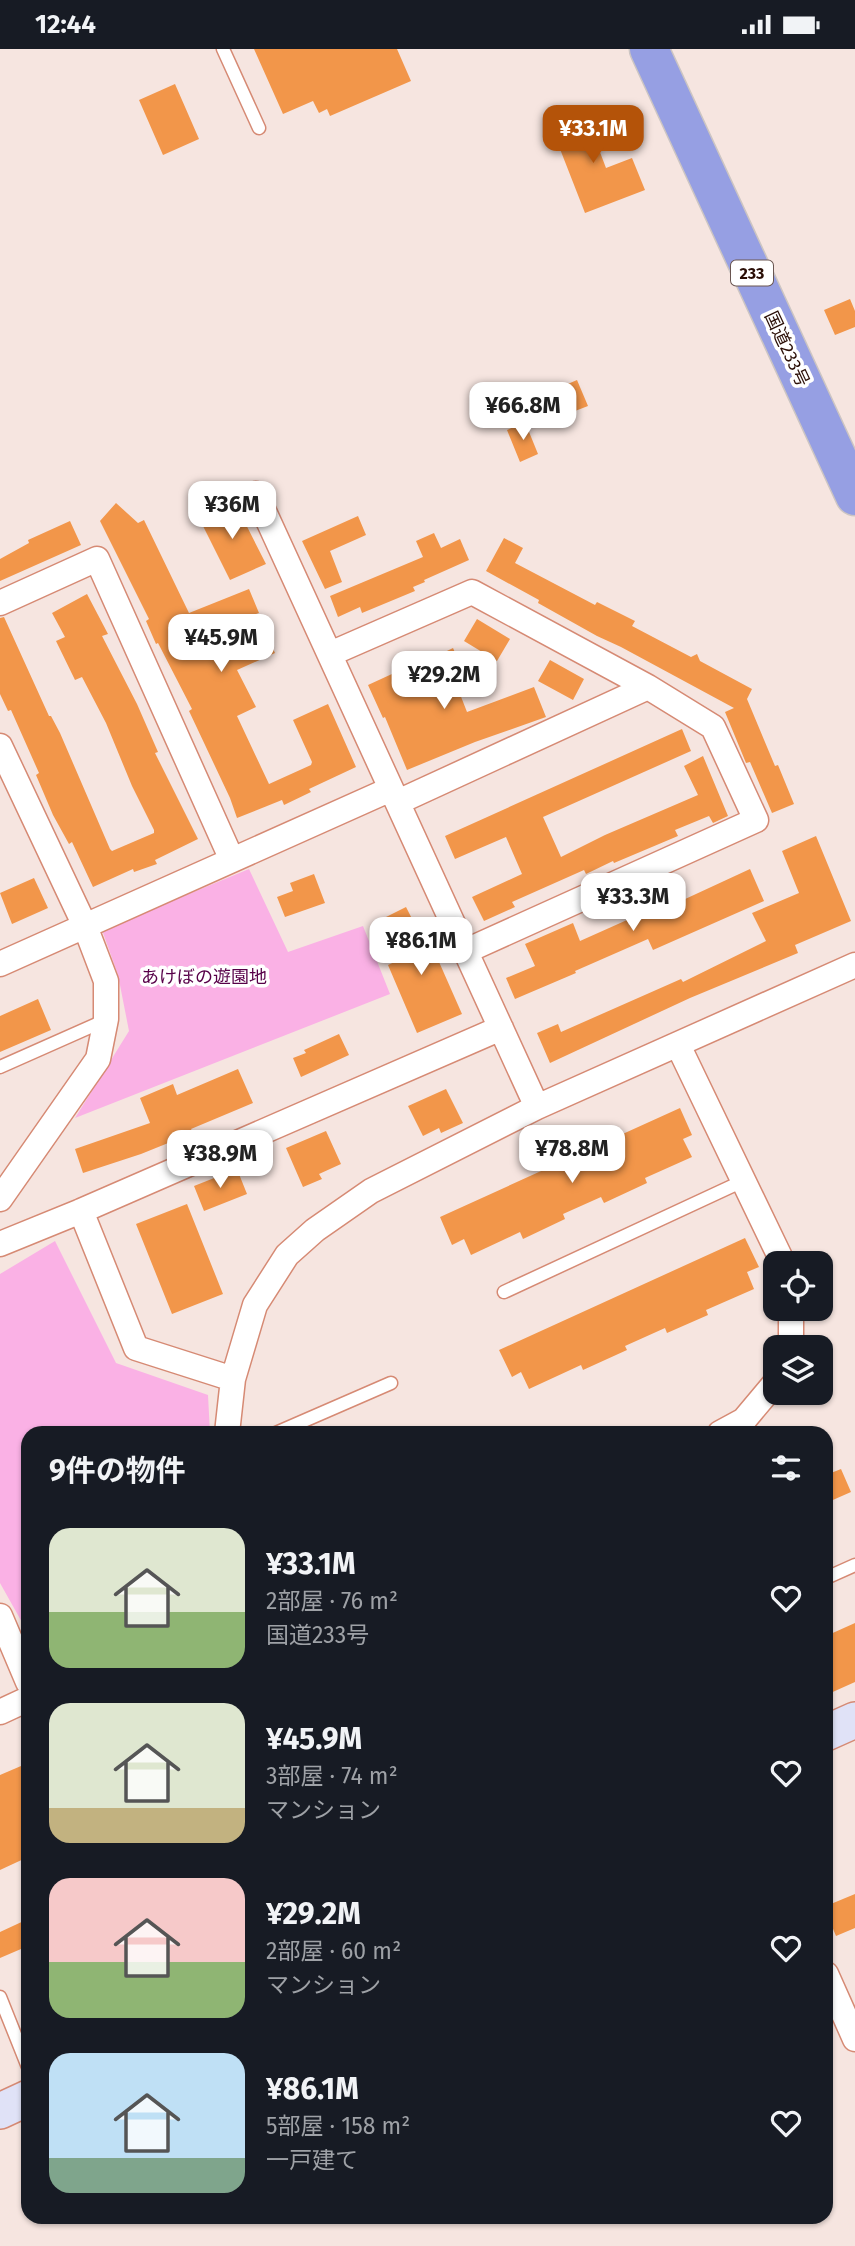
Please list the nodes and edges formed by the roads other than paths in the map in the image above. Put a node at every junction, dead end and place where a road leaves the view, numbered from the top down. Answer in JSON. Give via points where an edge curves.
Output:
{"nodes":[{"id":1,"x":223,"y":49,"type":"edge"},
{"id":2,"x":649,"y":49,"type":"edge"},
{"id":3,"x":258,"y":128,"type":"dead end"},
{"id":4,"x":257,"y":494,"type":"dead end"},
{"id":5,"x":855,"y":496,"type":"edge"},
{"id":6,"x":0,"y":603,"type":"edge"},
{"id":7,"x":330,"y":654,"type":"junction"},
{"id":8,"x":648,"y":687,"type":"junction"},
{"id":9,"x":0,"y":746,"type":"edge"},
{"id":10,"x":394,"y":795,"type":"junction"},
{"id":11,"x":232,"y":860,"type":"junction"},
{"id":12,"x":85,"y":926,"type":"junction"},
{"id":13,"x":466,"y":951,"type":"junction"},
{"id":14,"x":0,"y":964,"type":"edge"},
{"id":15,"x":855,"y":965,"type":"edge"},
{"id":16,"x":106,"y":1019,"type":"junction"},
{"id":17,"x":501,"y":1028,"type":"junction"},
{"id":18,"x":678,"y":1045,"type":"junction"},
{"id":19,"x":0,"y":1067,"type":"edge"},
{"id":20,"x":537,"y":1107,"type":"junction"},
{"id":21,"x":743,"y":1181,"type":"junction"},
{"id":22,"x":0,"y":1199,"type":"edge"},
{"id":23,"x":81,"y":1211,"type":"junction"},
{"id":24,"x":0,"y":1244,"type":"edge"},
{"id":25,"x":777,"y":1251,"type":"edge"},
{"id":26,"x":504,"y":1292,"type":"dead end"},
{"id":27,"x":233,"y":1379,"type":"junction"},
{"id":28,"x":391,"y":1383,"type":"dead end"},
{"id":29,"x":763,"y":1398,"type":"edge"},
{"id":30,"x":228,"y":1426,"type":"edge"},
{"id":31,"x":292,"y":1426,"type":"edge"},
{"id":32,"x":733,"y":1426,"type":"edge"},
{"id":33,"x":855,"y":1565,"type":"edge"},
{"id":34,"x":833,"y":1575,"type":"edge"},
{"id":35,"x":0,"y":1616,"type":"edge"},
{"id":36,"x":21,"y":1666,"type":"edge"},
{"id":37,"x":21,"y":1702,"type":"edge"},
{"id":38,"x":0,"y":1711,"type":"edge"},
{"id":39,"x":855,"y":1720,"type":"edge"},
{"id":40,"x":833,"y":1730,"type":"edge"},
{"id":41,"x":833,"y":1990,"type":"edge"},
{"id":42,"x":0,"y":1997,"type":"edge"},
{"id":43,"x":855,"y":2039,"type":"edge"},
{"id":44,"x":21,"y":2050,"type":"edge"},
{"id":45,"x":21,"y":2101,"type":"edge"},
{"id":46,"x":0,"y":2111,"type":"edge"}],
"edges":[{"from":1,"to":3,"type":"lane"},
{"from":2,"to":5,"type":"highway","name":"国道233号","number":"233"},
{"from":4,"to":7,"type":"street"},
{"from":6,"to":11,"type":"street","via":[[97,559]]},
{"from":7,"to":8,"type":"street","via":[[472,592]]},
{"from":7,"to":10,"type":"street"},
{"from":8,"to":10,"type":"street"},
{"from":8,"to":13,"type":"street","via":[[713,727],[756,820]]},
{"from":9,"to":12,"type":"street"},
{"from":10,"to":11,"type":"street"},
{"from":10,"to":13,"type":"street"},
{"from":11,"to":12,"type":"street"},
{"from":12,"to":14,"type":"street"},
{"from":12,"to":16,"type":"street","via":[[106,981]]},
{"from":13,"to":17,"type":"street"},
{"from":15,"to":18,"type":"street"},
{"from":16,"to":19,"type":"lane"},
{"from":16,"to":22,"type":"street","via":[[98,1059]]},
{"from":17,"to":20,"type":"street"},
{"from":17,"to":23,"type":"street"},
{"from":18,"to":20,"type":"street"},
{"from":18,"to":21,"type":"street"},
{"from":20,"to":27,"type":"street","via":[[371,1191],[287,1255],[255,1305]]},
{"from":21,"to":25,"type":"street"},
{"from":21,"to":26,"type":"lane"},
{"from":23,"to":24,"type":"street"},
{"from":23,"to":27,"type":"street","via":[[136,1348]]},
{"from":27,"to":30,"type":"street"},
{"from":28,"to":31,"type":"lane"},
{"from":29,"to":32,"type":"street"},
{"from":33,"to":34,"type":"lane"},
{"from":35,"to":36,"type":"street"},
{"from":37,"to":38,"type":"street"},
{"from":39,"to":40,"type":"street"},
{"from":41,"to":43,"type":"street"},
{"from":42,"to":44,"type":"lane"},
{"from":45,"to":46,"type":"street"}]}
